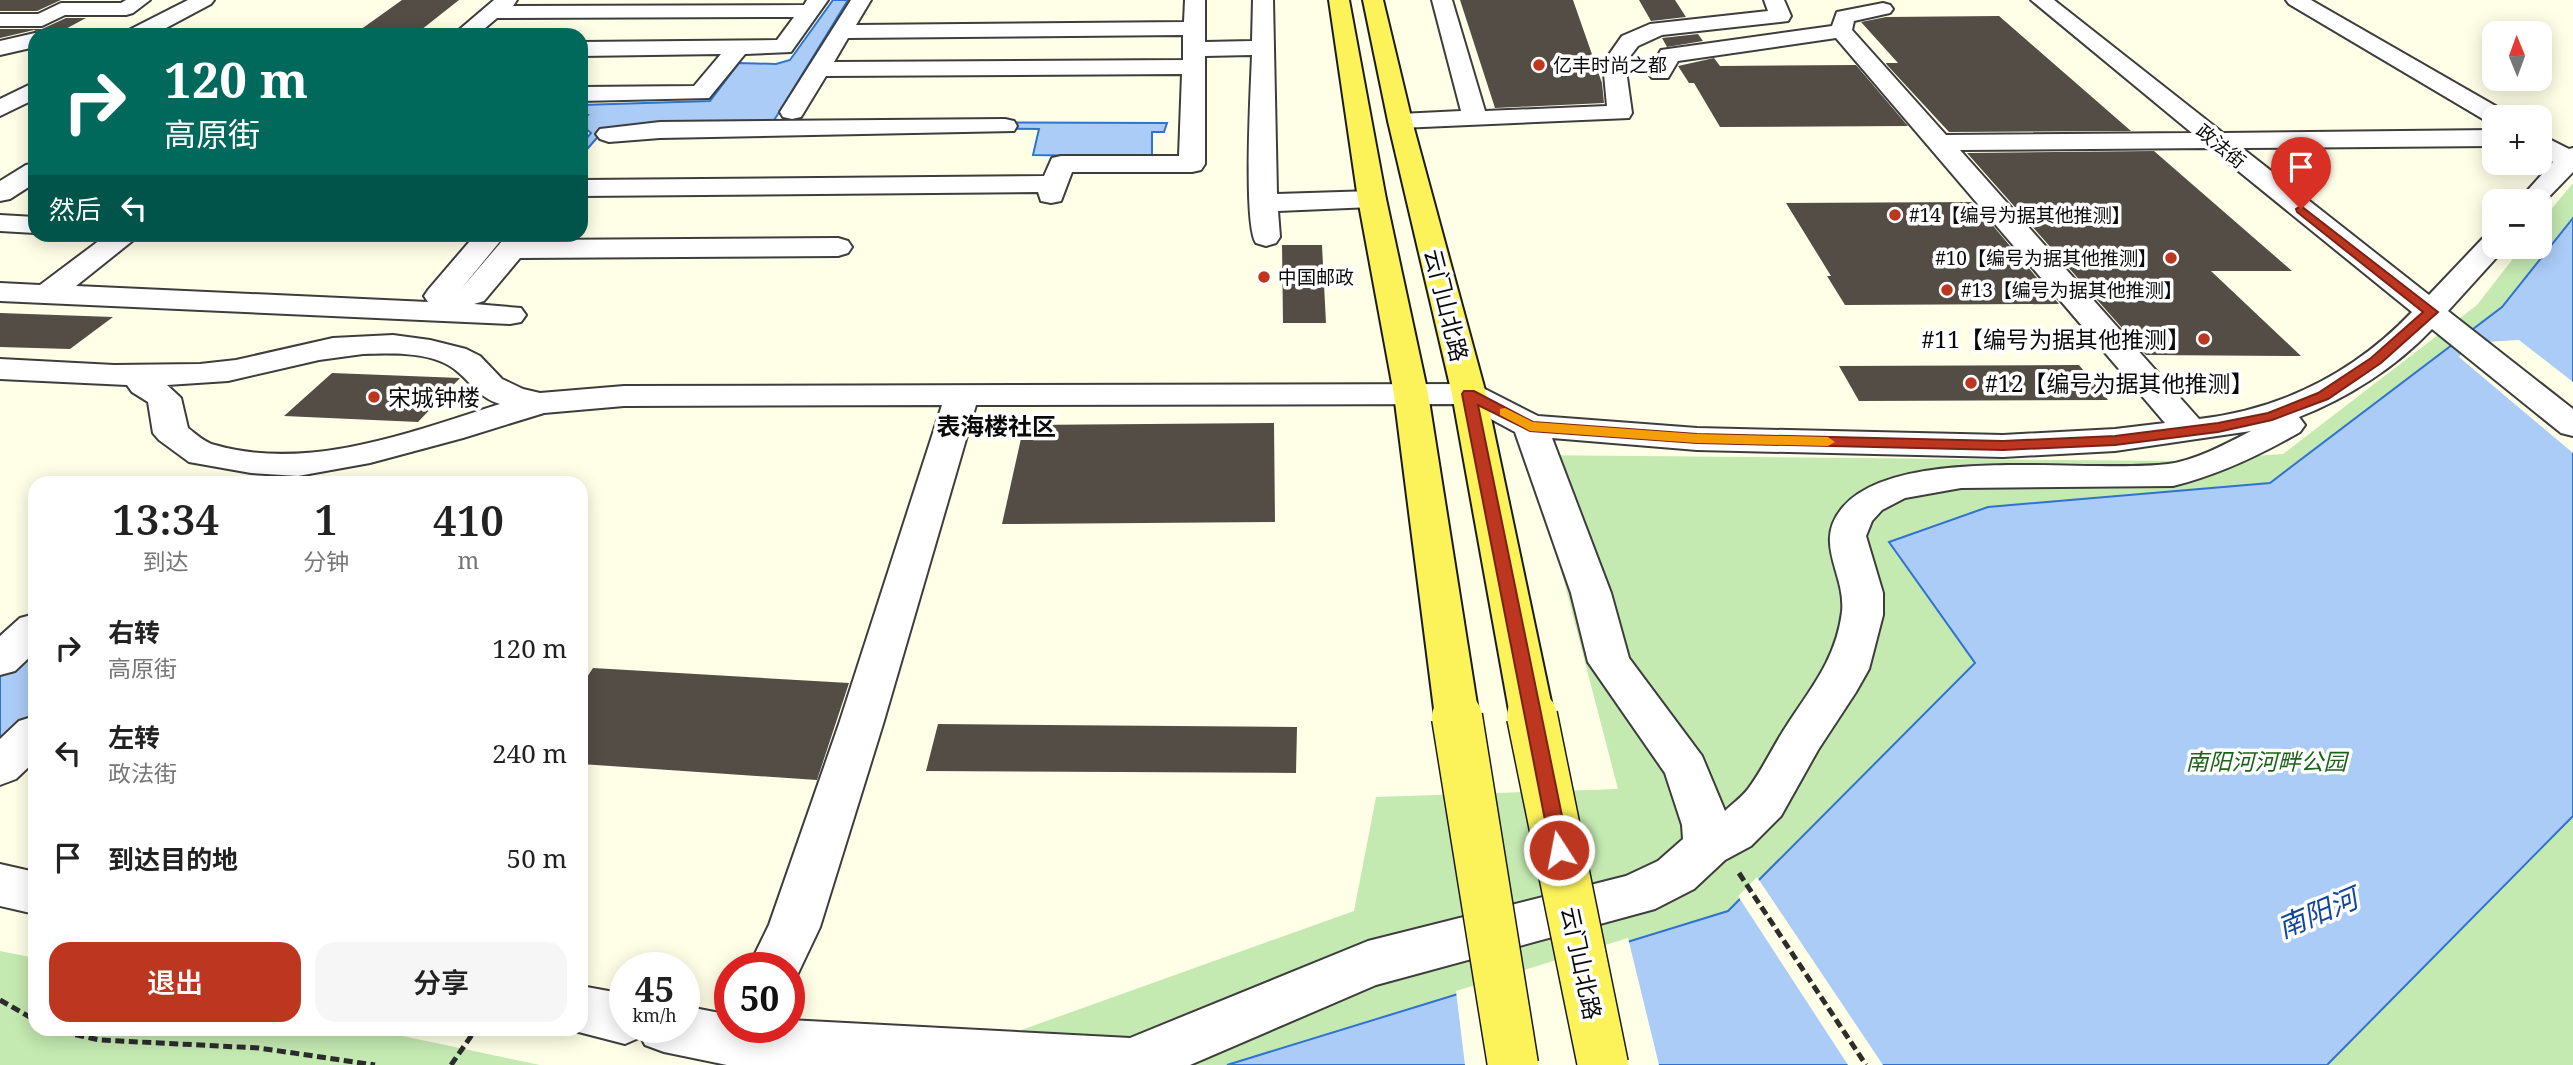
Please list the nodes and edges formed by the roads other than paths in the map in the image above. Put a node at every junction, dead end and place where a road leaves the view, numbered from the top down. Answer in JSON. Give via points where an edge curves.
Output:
{"nodes":[{"id":1,"x":140,"y":0,"type":"edge"},
{"id":2,"x":204,"y":0,"type":"edge"},
{"id":3,"x":861,"y":0,"type":"edge"},
{"id":4,"x":1195,"y":0,"type":"edge"},
{"id":5,"x":1263,"y":0,"type":"edge"},
{"id":6,"x":1339,"y":0,"type":"edge"},
{"id":7,"x":1373,"y":0,"type":"edge"},
{"id":8,"x":1442,"y":0,"type":"edge"},
{"id":9,"x":1774,"y":0,"type":"edge"},
{"id":10,"x":2041,"y":0,"type":"edge"},
{"id":11,"x":2296,"y":0,"type":"edge"},
{"id":12,"x":814,"y":5,"type":"edge"},
{"id":13,"x":499,"y":6,"type":"edge"},
{"id":14,"x":1883,"y":9,"type":"dead end"},
{"id":15,"x":0,"y":20,"type":"edge"},
{"id":16,"x":150,"y":28,"type":"edge"},
{"id":17,"x":472,"y":28,"type":"edge"},
{"id":18,"x":1841,"y":31,"type":"junction"},
{"id":19,"x":842,"y":32,"type":"junction"},
{"id":20,"x":28,"y":42,"type":"edge"},
{"id":21,"x":0,"y":48,"type":"edge"},
{"id":22,"x":738,"y":48,"type":"junction"},
{"id":23,"x":1193,"y":48,"type":"junction"},
{"id":24,"x":1263,"y":48,"type":"junction"},
{"id":25,"x":588,"y":49,"type":"edge"},
{"id":26,"x":820,"y":69,"type":"junction"},
{"id":27,"x":1660,"y":73,"type":"dead end"},
{"id":28,"x":28,"y":93,"type":"edge"},
{"id":29,"x":588,"y":94,"type":"edge"},
{"id":30,"x":2482,"y":108,"type":"edge"},
{"id":31,"x":0,"y":109,"type":"edge"},
{"id":32,"x":792,"y":112,"type":"dead end"},
{"id":33,"x":1475,"y":118,"type":"junction"},
{"id":34,"x":1400,"y":121,"type":"junction"},
{"id":35,"x":1005,"y":126,"type":"dead end"},
{"id":36,"x":606,"y":137,"type":"dead end"},
{"id":37,"x":2361,"y":138,"type":"junction"},
{"id":38,"x":2482,"y":138,"type":"edge"},
{"id":39,"x":2214,"y":140,"type":"junction"},
{"id":40,"x":2552,"y":148,"type":"edge"},
{"id":41,"x":1949,"y":152,"type":"junction"},
{"id":42,"x":2236,"y":158,"type":"junction"},
{"id":43,"x":2571,"y":158,"type":"edge"},
{"id":44,"x":28,"y":177,"type":"edge"},
{"id":45,"x":588,"y":188,"type":"edge"},
{"id":46,"x":2543,"y":189,"type":"edge"},
{"id":47,"x":0,"y":193,"type":"edge"},
{"id":48,"x":1372,"y":200,"type":"junction"},
{"id":49,"x":1263,"y":203,"type":"junction"},
{"id":50,"x":0,"y":223,"type":"edge"},
{"id":51,"x":28,"y":225,"type":"edge"},
{"id":52,"x":1266,"y":237,"type":"dead end"},
{"id":53,"x":588,"y":241,"type":"edge"},
{"id":54,"x":116,"y":242,"type":"edge"},
{"id":55,"x":505,"y":242,"type":"edge"},
{"id":56,"x":838,"y":247,"type":"dead end"},
{"id":57,"x":2482,"y":256,"type":"edge"},
{"id":58,"x":0,"y":292,"type":"edge"},
{"id":59,"x":48,"y":293,"type":"junction"},
{"id":60,"x":447,"y":305,"type":"junction"},
{"id":61,"x":2431,"y":312,"type":"junction"},
{"id":62,"x":510,"y":315,"type":"dead end"},
{"id":63,"x":405,"y":345,"type":"junction"},
{"id":64,"x":0,"y":369,"type":"edge"},
{"id":65,"x":142,"y":376,"type":"junction"},
{"id":66,"x":1411,"y":394,"type":"junction"},
{"id":67,"x":1469,"y":394,"type":"junction"},
{"id":68,"x":962,"y":396,"type":"junction"},
{"id":69,"x":2323,"y":396,"type":"junction"},
{"id":70,"x":540,"y":403,"type":"junction"},
{"id":71,"x":1530,"y":426,"type":"junction"},
{"id":72,"x":2573,"y":426,"type":"edge"},
{"id":73,"x":2190,"y":431,"type":"junction"},
{"id":74,"x":28,"y":634,"type":"edge"},
{"id":75,"x":0,"y":660,"type":"edge"},
{"id":76,"x":28,"y":740,"type":"edge"},
{"id":77,"x":0,"y":767,"type":"edge"},
{"id":78,"x":1723,"y":860,"type":"junction"},
{"id":79,"x":0,"y":885,"type":"edge"},
{"id":80,"x":28,"y":891,"type":"edge"},
{"id":81,"x":782,"y":952,"type":"edge"},
{"id":82,"x":588,"y":1011,"type":"edge"},
{"id":83,"x":609,"y":1016,"type":"edge"},
{"id":84,"x":805,"y":1040,"type":"edge"},
{"id":85,"x":1513,"y":1065,"type":"edge"},
{"id":86,"x":1603,"y":1065,"type":"edge"}],
"edges":[{"from":1,"to":15,"type":"street","via":[[126,9],[61,9],[42,20]]},
{"from":2,"to":16,"type":"street"},
{"from":3,"to":19,"type":"street"},
{"from":4,"to":23,"type":"street"},
{"from":5,"to":24,"type":"street"},
{"from":6,"to":48,"type":"main road"},
{"from":7,"to":34,"type":"main road","name":"云门山北路"},
{"from":8,"to":33,"type":"street"},
{"from":9,"to":33,"type":"street","via":[[1780,16],[1658,29],[1630,41],[1614,63],[1620,113]]},
{"from":10,"to":39,"type":"street","name":"政法街"},
{"from":11,"to":30,"type":"street"},
{"from":12,"to":13,"type":"street"},
{"from":12,"to":22,"type":"street","via":[[783,47]]},
{"from":13,"to":17,"type":"street"},
{"from":14,"to":18,"type":"street","via":[[1845,17]]},
{"from":18,"to":27,"type":"street","via":[[1669,55]]},
{"from":18,"to":41,"type":"street"},
{"from":19,"to":23,"type":"street"},
{"from":19,"to":26,"type":"street"},
{"from":20,"to":21,"type":"street"},
{"from":22,"to":25,"type":"street"},
{"from":22,"to":29,"type":"street","via":[[701,93]]},
{"from":23,"to":24,"type":"street"},
{"from":23,"to":26,"type":"street"},
{"from":23,"to":45,"type":"street","via":[[1192,164],[1061,164],[1052,189]]},
{"from":24,"to":49,"type":"street"},
{"from":26,"to":32,"type":"street"},
{"from":28,"to":31,"type":"street"},
{"from":33,"to":34,"type":"street"},
{"from":34,"to":67,"type":"main road","name":"云门山北路"},
{"from":35,"to":36,"type":"street","via":[[660,130]]},
{"from":37,"to":38,"type":"street"},
{"from":37,"to":39,"type":"street"},
{"from":37,"to":42,"type":"street","via":[[2363,152]]},
{"from":39,"to":41,"type":"street"},
{"from":39,"to":42,"type":"street","name":"政法街"},
{"from":40,"to":43,"type":"street"},
{"from":41,"to":42,"type":"street"},
{"from":41,"to":73,"type":"street"},
{"from":42,"to":61,"type":"street","name":"政法街"},
{"from":43,"to":46,"type":"street"},
{"from":44,"to":47,"type":"street"},
{"from":48,"to":49,"type":"street"},
{"from":48,"to":66,"type":"main road"},
{"from":49,"to":52,"type":"street"},
{"from":50,"to":51,"type":"street"},
{"from":53,"to":56,"type":"street"},
{"from":54,"to":59,"type":"street"},
{"from":55,"to":60,"type":"street","via":[[439,296]]},
{"from":57,"to":61,"type":"street"},
{"from":58,"to":59,"type":"street"},
{"from":59,"to":60,"type":"street"},
{"from":60,"to":62,"type":"street","via":[[476,315]]},
{"from":60,"to":63,"type":"street"},
{"from":61,"to":69,"type":"street","via":[[2376,360]]},
{"from":61,"to":72,"type":"street","name":"政法街"},
{"from":63,"to":65,"type":"street","via":[[338,347],[231,370]]},
{"from":63,"to":70,"type":"street","via":[[457,358],[494,389]]},
{"from":64,"to":65,"type":"street"},
{"from":65,"to":70,"type":"street","via":[[145,385],[164,398],[171,433],[202,454],[251,462],[298,465],[357,455]]},
{"from":66,"to":67,"type":"street"},
{"from":66,"to":68,"type":"street"},
{"from":66,"to":85,"type":"main road","bridge":true},
{"from":67,"to":71,"type":"street"},
{"from":67,"to":86,"type":"main road","name":"云门山北路","bridge":true},
{"from":68,"to":70,"type":"street","via":[[624,396]]},
{"from":68,"to":81,"type":"street","via":[[857,737]]},
{"from":69,"to":73,"type":"street","via":[[2272,416]]},
{"from":69,"to":78,"type":"street","via":[[2279,432],[2174,475],[1961,477],[1895,489],[1869,502],[1855,517],[1847,536],[1863,593],[1858,634],[1847,669],[1764,803],[1734,832]]},
{"from":71,"to":73,"type":"street","via":[[1697,439],[2003,446]]},
{"from":71,"to":78,"type":"street","via":[[1591,593],[1609,662],[1686,768]]},
{"from":74,"to":75,"type":"street"},
{"from":76,"to":77,"type":"street"},
{"from":78,"to":84,"type":"street","via":[[1637,894],[1368,964],[1133,1064]]},
{"from":79,"to":80,"type":"street"},
{"from":82,"to":83,"type":"street"}]}
